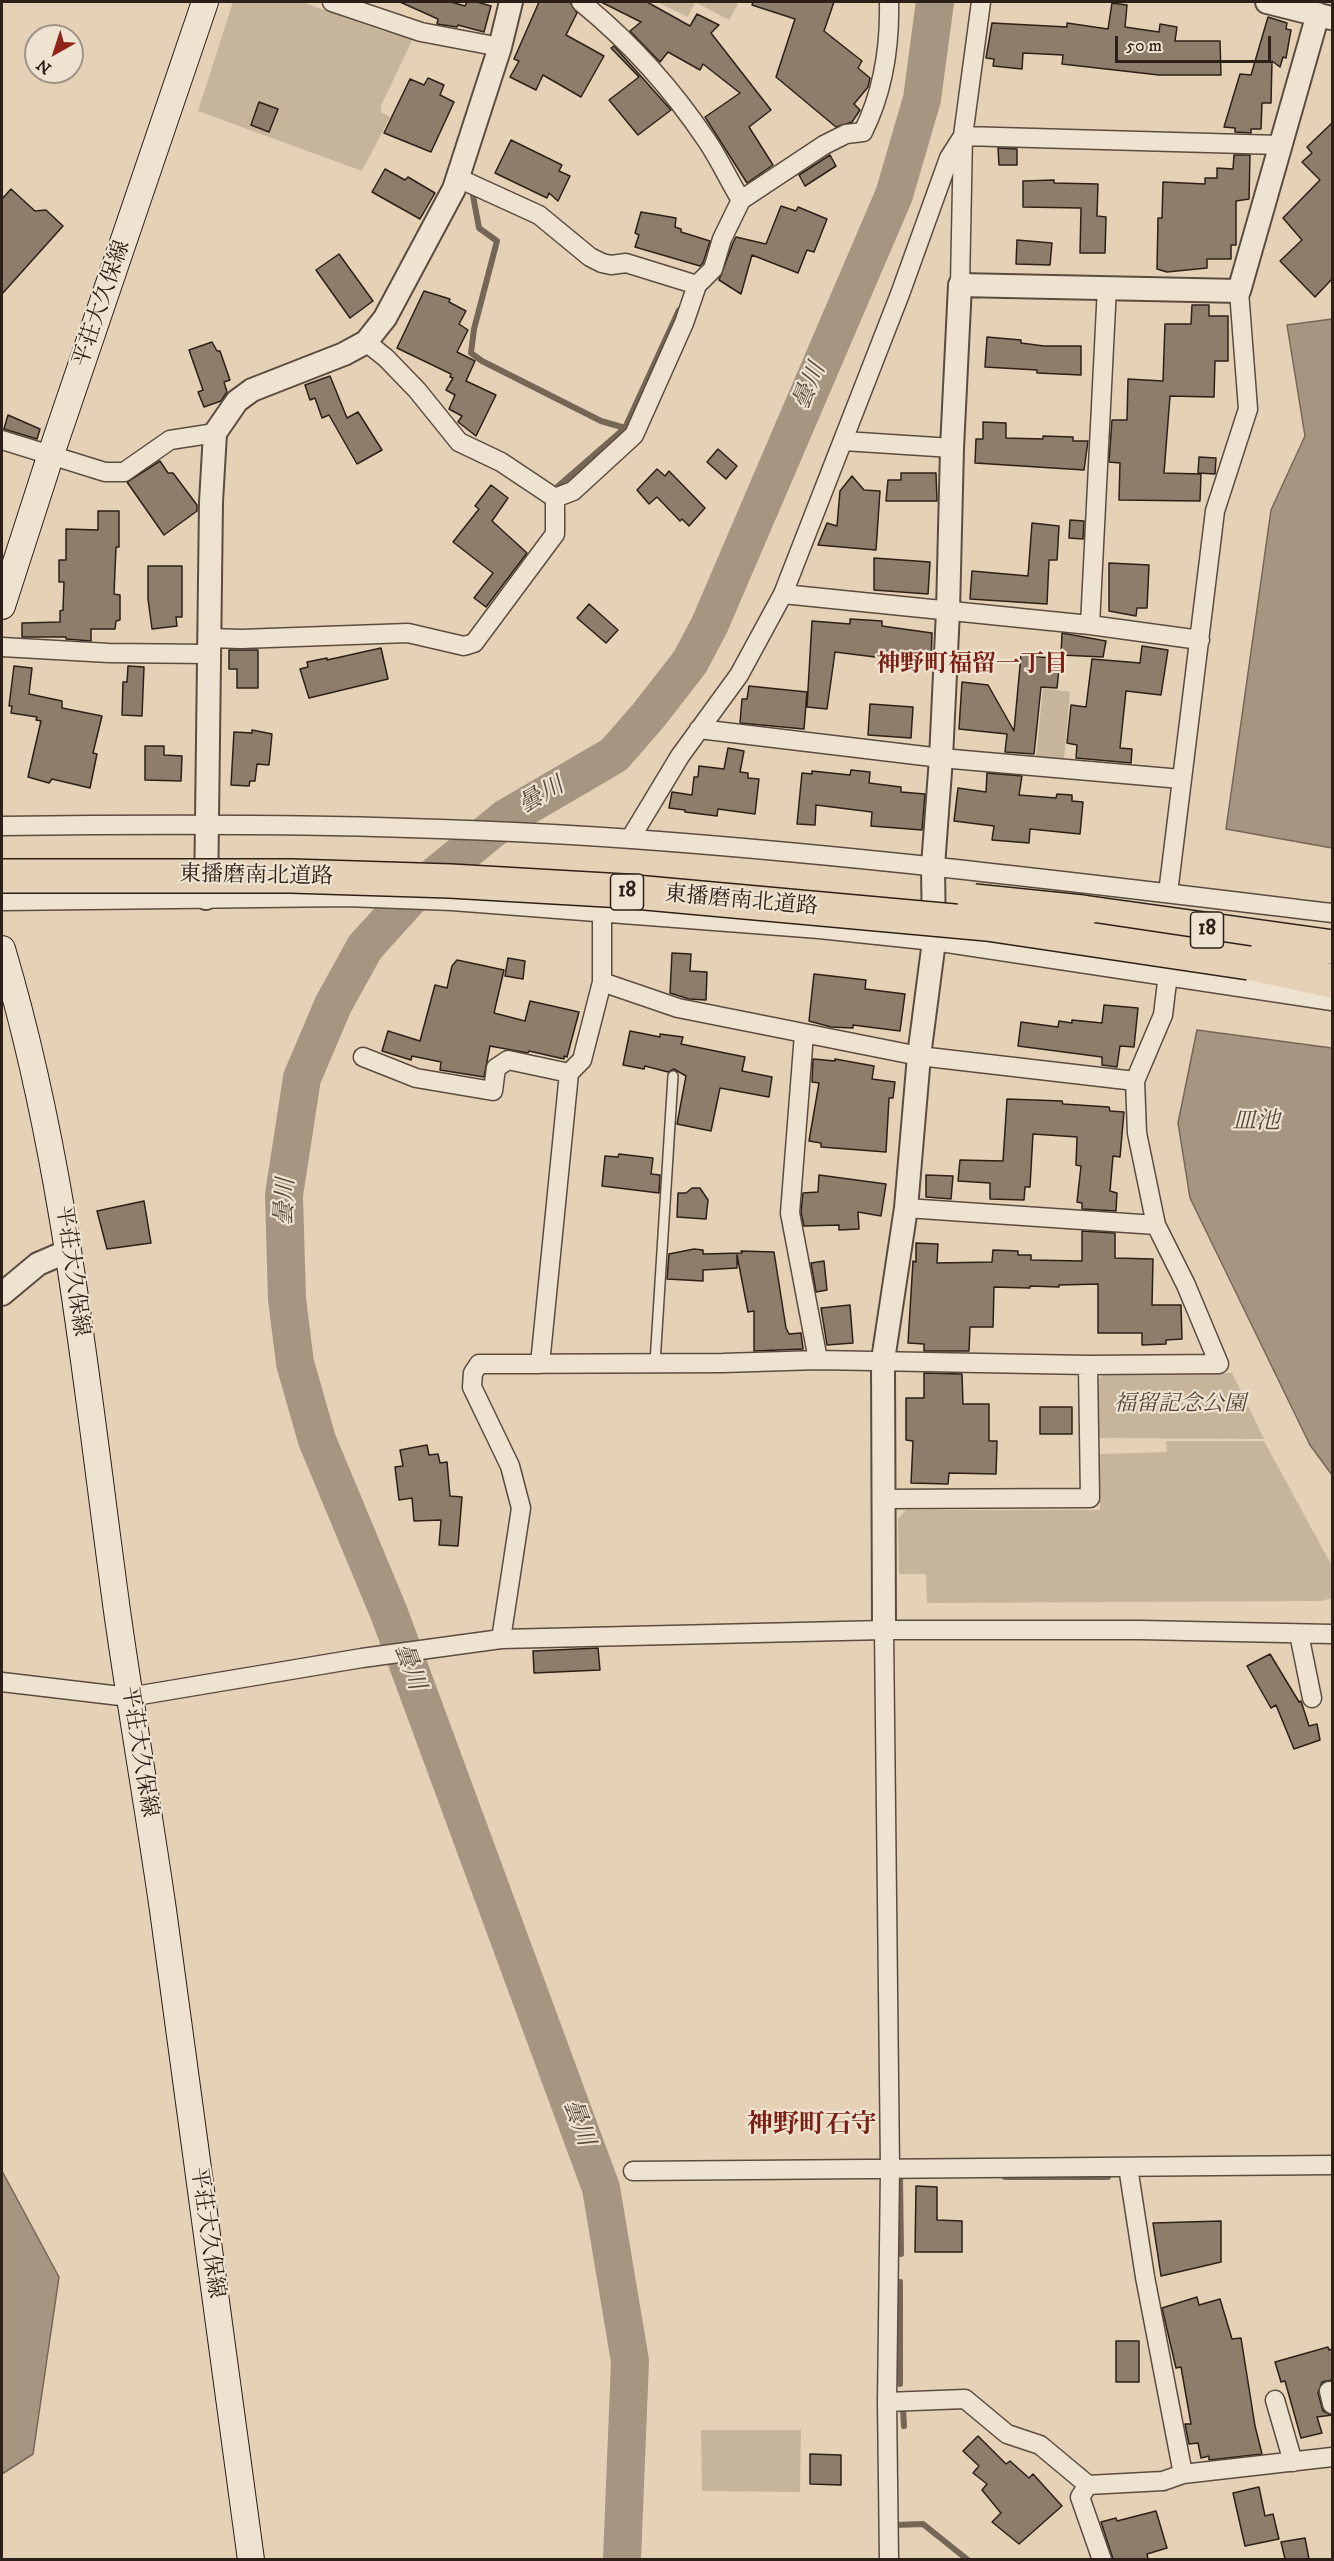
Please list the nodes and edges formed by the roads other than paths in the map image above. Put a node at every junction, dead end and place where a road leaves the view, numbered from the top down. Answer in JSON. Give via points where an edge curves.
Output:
{"nodes":[{"id":1,"x":205,"y":2,"type":"edge"},
{"id":2,"x":332,"y":2,"type":"edge"},
{"id":3,"x":511,"y":2,"type":"edge"},
{"id":4,"x":581,"y":2,"type":"edge"},
{"id":5,"x":889,"y":2,"type":"edge"},
{"id":6,"x":981,"y":2,"type":"edge"},
{"id":7,"x":1267,"y":2,"type":"edge"},
{"id":8,"x":1325,"y":16,"type":"edge"},
{"id":9,"x":500,"y":47,"type":"junction"},
{"id":10,"x":963,"y":136,"type":"junction"},
{"id":11,"x":1280,"y":145,"type":"junction"},
{"id":12,"x":458,"y":178,"type":"junction"},
{"id":13,"x":741,"y":200,"type":"junction"},
{"id":14,"x":697,"y":285,"type":"junction"},
{"id":15,"x":960,"y":285,"type":"junction"},
{"id":16,"x":1107,"y":287,"type":"junction"},
{"id":17,"x":1239,"y":291,"type":"junction"},
{"id":18,"x":366,"y":342,"type":"junction"},
{"id":19,"x":215,"y":433,"type":"junction"},
{"id":20,"x":2,"y":440,"type":"edge"},
{"id":21,"x":844,"y":441,"type":"junction"},
{"id":22,"x":952,"y":448,"type":"junction"},
{"id":23,"x":51,"y":454,"type":"junction"},
{"id":24,"x":555,"y":498,"type":"junction"},
{"id":25,"x":783,"y":594,"type":"junction"},
{"id":26,"x":2,"y":606,"type":"edge"},
{"id":27,"x":948,"y":611,"type":"junction"},
{"id":28,"x":1090,"y":625,"type":"junction"},
{"id":29,"x":1200,"y":640,"type":"junction"},
{"id":30,"x":209,"y":646,"type":"junction"},
{"id":31,"x":2,"y":647,"type":"edge"},
{"id":32,"x":699,"y":729,"type":"junction"},
{"id":33,"x":941,"y":758,"type":"junction"},
{"id":34,"x":1181,"y":779,"type":"junction"},
{"id":35,"x":208,"y":824,"type":"junction"},
{"id":36,"x":2,"y":826,"type":"edge"},
{"id":37,"x":630,"y":839,"type":"junction"},
{"id":38,"x":2,"y":856,"type":"edge"},
{"id":39,"x":933,"y":866,"type":"junction"},
{"id":40,"x":2,"y":876,"type":"edge"},
{"id":41,"x":1168,"y":894,"type":"junction"},
{"id":42,"x":206,"y":898,"type":"junction"},
{"id":43,"x":2,"y":901,"type":"edge"},
{"id":44,"x":1082,"y":912,"type":"junction"},
{"id":45,"x":1332,"y":913,"type":"edge"},
{"id":46,"x":602,"y":914,"type":"junction"},
{"id":47,"x":1332,"y":933,"type":"edge"},
{"id":48,"x":934,"y":940,"type":"junction"},
{"id":49,"x":1332,"y":947,"type":"edge"},
{"id":50,"x":2,"y":949,"type":"edge"},
{"id":51,"x":1249,"y":963,"type":"junction"},
{"id":52,"x":1168,"y":974,"type":"junction"},
{"id":53,"x":1332,"y":975,"type":"edge"},
{"id":54,"x":1332,"y":981,"type":"edge"},
{"id":55,"x":602,"y":982,"type":"junction"},
{"id":56,"x":1332,"y":1000,"type":"edge"},
{"id":57,"x":804,"y":1034,"type":"junction"},
{"id":58,"x":919,"y":1056,"type":"junction"},
{"id":59,"x":363,"y":1057,"type":"dead end"},
{"id":60,"x":569,"y":1073,"type":"junction"},
{"id":61,"x":673,"y":1076,"type":"dead end"},
{"id":62,"x":1135,"y":1081,"type":"junction"},
{"id":63,"x":906,"y":1208,"type":"junction"},
{"id":64,"x":1156,"y":1225,"type":"junction"},
{"id":65,"x":68,"y":1251,"type":"junction"},
{"id":66,"x":2,"y":1294,"type":"edge"},
{"id":67,"x":818,"y":1360,"type":"junction"},
{"id":68,"x":883,"y":1360,"type":"junction"},
{"id":69,"x":655,"y":1363,"type":"junction"},
{"id":70,"x":540,"y":1364,"type":"junction"},
{"id":71,"x":1088,"y":1365,"type":"junction"},
{"id":72,"x":885,"y":1499,"type":"junction"},
{"id":73,"x":884,"y":1630,"type":"junction"},
{"id":74,"x":1299,"y":1634,"type":"junction"},
{"id":75,"x":1332,"y":1635,"type":"edge"},
{"id":76,"x":501,"y":1639,"type":"junction"},
{"id":77,"x":2,"y":1682,"type":"edge"},
{"id":78,"x":129,"y":1697,"type":"junction"},
{"id":79,"x":1312,"y":1698,"type":"dead end"},
{"id":80,"x":1332,"y":2165,"type":"edge"},
{"id":81,"x":1128,"y":2167,"type":"junction"},
{"id":82,"x":890,"y":2169,"type":"junction"},
{"id":83,"x":633,"y":2171,"type":"dead end"},
{"id":84,"x":1275,"y":2400,"type":"dead end"},
{"id":85,"x":887,"y":2402,"type":"junction"},
{"id":86,"x":1332,"y":2457,"type":"edge"},
{"id":87,"x":1293,"y":2462,"type":"junction"},
{"id":88,"x":1183,"y":2474,"type":"junction"},
{"id":89,"x":1088,"y":2485,"type":"junction"},
{"id":90,"x":251,"y":2559,"type":"edge"},
{"id":91,"x":889,"y":2559,"type":"edge"},
{"id":92,"x":1102,"y":2559,"type":"edge"}],
"edges":[{"from":1,"to":23,"type":"main road","name":"平荘大久保線"},
{"from":2,"to":9,"type":"street","via":[[421,32]]},
{"from":3,"to":9,"type":"street"},
{"from":4,"to":13,"type":"street","via":[[621,35],[682,105]]},
{"from":5,"to":13,"type":"street","via":[[886,56],[863,132],[846,134],[824,145]]},
{"from":6,"to":10,"type":"street"},
{"from":7,"to":8,"type":"street"},
{"from":8,"to":11,"type":"street"},
{"from":9,"to":12,"type":"street"},
{"from":10,"to":11,"type":"street"},
{"from":10,"to":15,"type":"street"},
{"from":10,"to":21,"type":"street","via":[[949,158]]},
{"from":11,"to":17,"type":"street"},
{"from":12,"to":14,"type":"street","via":[[539,215],[602,263],[626,263]]},
{"from":12,"to":18,"type":"street","via":[[385,318]]},
{"from":13,"to":14,"type":"street","via":[[713,269]]},
{"from":14,"to":24,"type":"street","via":[[634,435],[573,491]]},
{"from":15,"to":16,"type":"street"},
{"from":15,"to":22,"type":"street"},
{"from":16,"to":17,"type":"street"},
{"from":16,"to":28,"type":"street"},
{"from":17,"to":29,"type":"street","via":[[1248,409],[1215,511]]},
{"from":18,"to":19,"type":"street","via":[[252,390],[237,401]]},
{"from":18,"to":24,"type":"street","via":[[417,390],[459,442],[501,462]]},
{"from":19,"to":23,"type":"street","via":[[170,440],[124,472],[105,472]]},
{"from":19,"to":30,"type":"street"},
{"from":20,"to":23,"type":"street"},
{"from":21,"to":22,"type":"street"},
{"from":21,"to":25,"type":"street"},
{"from":22,"to":27,"type":"street"},
{"from":23,"to":26,"type":"main road","name":"平荘大久保線"},
{"from":24,"to":30,"type":"street","via":[[555,534],[470,646],[408,633]]},
{"from":25,"to":27,"type":"street"},
{"from":25,"to":32,"type":"street","via":[[740,675]]},
{"from":27,"to":28,"type":"street"},
{"from":27,"to":33,"type":"street"},
{"from":28,"to":29,"type":"street"},
{"from":29,"to":34,"type":"street"},
{"from":30,"to":31,"type":"street","via":[[109,652]]},
{"from":30,"to":35,"type":"street"},
{"from":32,"to":33,"type":"street"},
{"from":32,"to":37,"type":"street"},
{"from":33,"to":34,"type":"street"},
{"from":33,"to":39,"type":"street"},
{"from":34,"to":41,"type":"street"},
{"from":35,"to":36,"type":"street"},
{"from":35,"to":37,"type":"street","via":[[415,828]]},
{"from":35,"to":42,"type":"street"},
{"from":37,"to":39,"type":"street"},
{"from":38,"to":44,"type":"highway","name":"東播磨南北道路","number":"18","bridge":true,"via":[[297,855],[428,859],[636,872]]},
{"from":39,"to":41,"type":"street"},
{"from":39,"to":48,"type":"street"},
{"from":40,"to":51,"type":"highway","name":"東播磨南北道路","number":"18","bridge":true,"via":[[291,876],[624,891],[987,924]]},
{"from":41,"to":45,"type":"street"},
{"from":42,"to":43,"type":"street"},
{"from":42,"to":46,"type":"street","via":[[452,901]]},
{"from":44,"to":47,"type":"highway","number":"18"},
{"from":44,"to":49,"type":"highway","name":"東播磨南北道路","number":"18"},
{"from":46,"to":48,"type":"street"},
{"from":46,"to":55,"type":"street"},
{"from":48,"to":52,"type":"street"},
{"from":48,"to":58,"type":"street"},
{"from":50,"to":65,"type":"main road","name":"平荘大久保線","via":[[22,1019]]},
{"from":51,"to":53,"type":"highway","name":"東播磨南北道路","number":"18"},
{"from":51,"to":54,"type":"highway","number":"18"},
{"from":52,"to":56,"type":"street"},
{"from":52,"to":62,"type":"street","via":[[1163,1015]]},
{"from":55,"to":57,"type":"street","via":[[678,1008]]},
{"from":55,"to":60,"type":"street","via":[[582,1060]]},
{"from":57,"to":58,"type":"street"},
{"from":57,"to":67,"type":"street","via":[[790,1213]]},
{"from":58,"to":62,"type":"street"},
{"from":58,"to":63,"type":"street"},
{"from":59,"to":60,"type":"street","via":[[416,1077],[493,1091],[496,1068],[508,1060]]},
{"from":60,"to":70,"type":"street"},
{"from":61,"to":69,"type":"lane"},
{"from":62,"to":64,"type":"street","via":[[1137,1133]]},
{"from":63,"to":64,"type":"street"},
{"from":63,"to":68,"type":"street"},
{"from":64,"to":71,"type":"street","via":[[1220,1364]]},
{"from":65,"to":66,"type":"street","via":[[38,1264]]},
{"from":65,"to":78,"type":"main road","name":"平荘大久保線"},
{"from":67,"to":68,"type":"street"},
{"from":67,"to":69,"type":"street"},
{"from":68,"to":71,"type":"street"},
{"from":68,"to":72,"type":"street"},
{"from":69,"to":70,"type":"street"},
{"from":70,"to":76,"type":"street","via":[[479,1364],[473,1373],[472,1387],[510,1466],[521,1508]]},
{"from":71,"to":72,"type":"street","via":[[1090,1498]]},
{"from":72,"to":73,"type":"street"},
{"from":73,"to":74,"type":"street"},
{"from":73,"to":76,"type":"street"},
{"from":73,"to":82,"type":"street"},
{"from":74,"to":75,"type":"street"},
{"from":74,"to":79,"type":"street"},
{"from":76,"to":78,"type":"street"},
{"from":77,"to":78,"type":"street"},
{"from":78,"to":90,"type":"main road","name":"平荘大久保線","via":[[164,1918]]},
{"from":80,"to":81,"type":"street"},
{"from":81,"to":82,"type":"street"},
{"from":81,"to":88,"type":"street"},
{"from":82,"to":83,"type":"street"},
{"from":82,"to":85,"type":"street"},
{"from":84,"to":87,"type":"street"},
{"from":85,"to":89,"type":"street","via":[[965,2399],[1007,2434],[1040,2445]]},
{"from":85,"to":91,"type":"street"},
{"from":86,"to":87,"type":"street"},
{"from":87,"to":88,"type":"street"},
{"from":88,"to":89,"type":"street","via":[[1163,2481]]},
{"from":89,"to":92,"type":"street","via":[[1080,2497]]}]}
